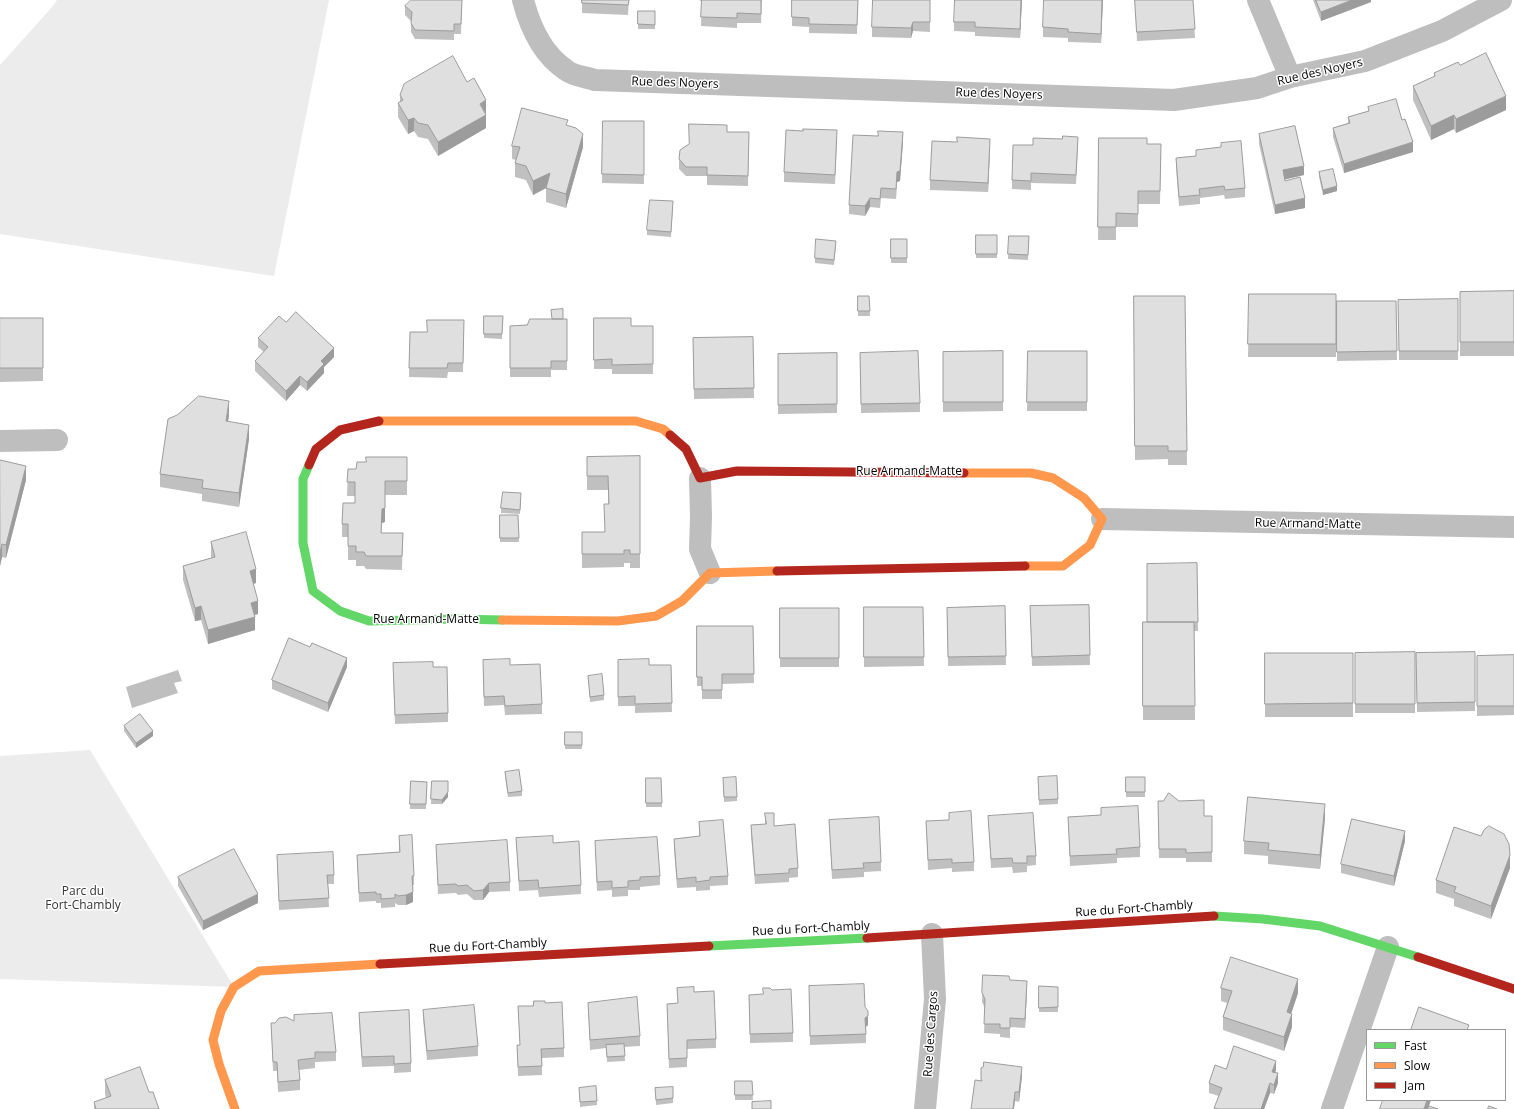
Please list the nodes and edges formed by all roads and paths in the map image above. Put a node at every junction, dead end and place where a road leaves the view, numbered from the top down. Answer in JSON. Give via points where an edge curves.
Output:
{"nodes":[{"id":1,"x":523,"y":0,"type":"edge"},
{"id":2,"x":1258,"y":0,"type":"edge"},
{"id":3,"x":1500,"y":0,"type":"edge"},
{"id":4,"x":1290,"y":77,"type":"junction"},
{"id":5,"x":56,"y":440,"type":"dead end"},
{"id":6,"x":0,"y":441,"type":"edge"},
{"id":7,"x":700,"y":478,"type":"junction"},
{"id":8,"x":1102,"y":519,"type":"junction"},
{"id":9,"x":1514,"y":527,"type":"edge"},
{"id":10,"x":710,"y":573,"type":"junction"},
{"id":11,"x":932,"y":934,"type":"junction"},
{"id":12,"x":1388,"y":947,"type":"junction"},
{"id":13,"x":1514,"y":989,"type":"edge"},
{"id":14,"x":235,"y":1109,"type":"edge"},
{"id":15,"x":925,"y":1109,"type":"edge"},
{"id":16,"x":1332,"y":1109,"type":"edge"}],
"edges":[{"from":1,"to":4,"type":"street","name":"Rue des Noyers","via":[[531,28],[546,51],[566,71],[595,80],[1174,100],[1257,88]]},
{"from":2,"to":4,"type":"street"},
{"from":3,"to":4,"type":"street","name":"Rue des Noyers","via":[[1442,31],[1365,61]]},
{"from":5,"to":6,"type":"street"},
{"from":7,"to":8,"type":"street","name":"Rue Armand-Matte","via":[[737,471],[1031,473],[1054,478],[1084,498]]},
{"from":7,"to":10,"type":"street","name":"Rue Armand-Matte","via":[[700,548]]},
{"from":7,"to":10,"type":"street","name":"Rue Armand-Matte","via":[[686,449],[663,429],[636,421],[379,421],[340,430],[316,449],[303,479],[303,543],[312,591],[340,611],[368,621],[618,621],[656,616],[682,601]]},
{"from":8,"to":9,"type":"street","name":"Rue Armand-Matte"},
{"from":8,"to":10,"type":"street","via":[[1090,545],[1063,566]]},
{"from":11,"to":12,"type":"street","name":"Rue du Fort-Chambly","via":[[1216,916],[1320,926]]},
{"from":11,"to":14,"type":"street","name":"Rue du Fort-Chambly","via":[[259,971],[234,987],[221,1011],[213,1040]]},
{"from":11,"to":15,"type":"street","name":"Rue des Cargos","via":[[935,1000]]},
{"from":12,"to":13,"type":"street","name":"Rue du Fort-Chambly"},
{"from":12,"to":16,"type":"street"}]}
